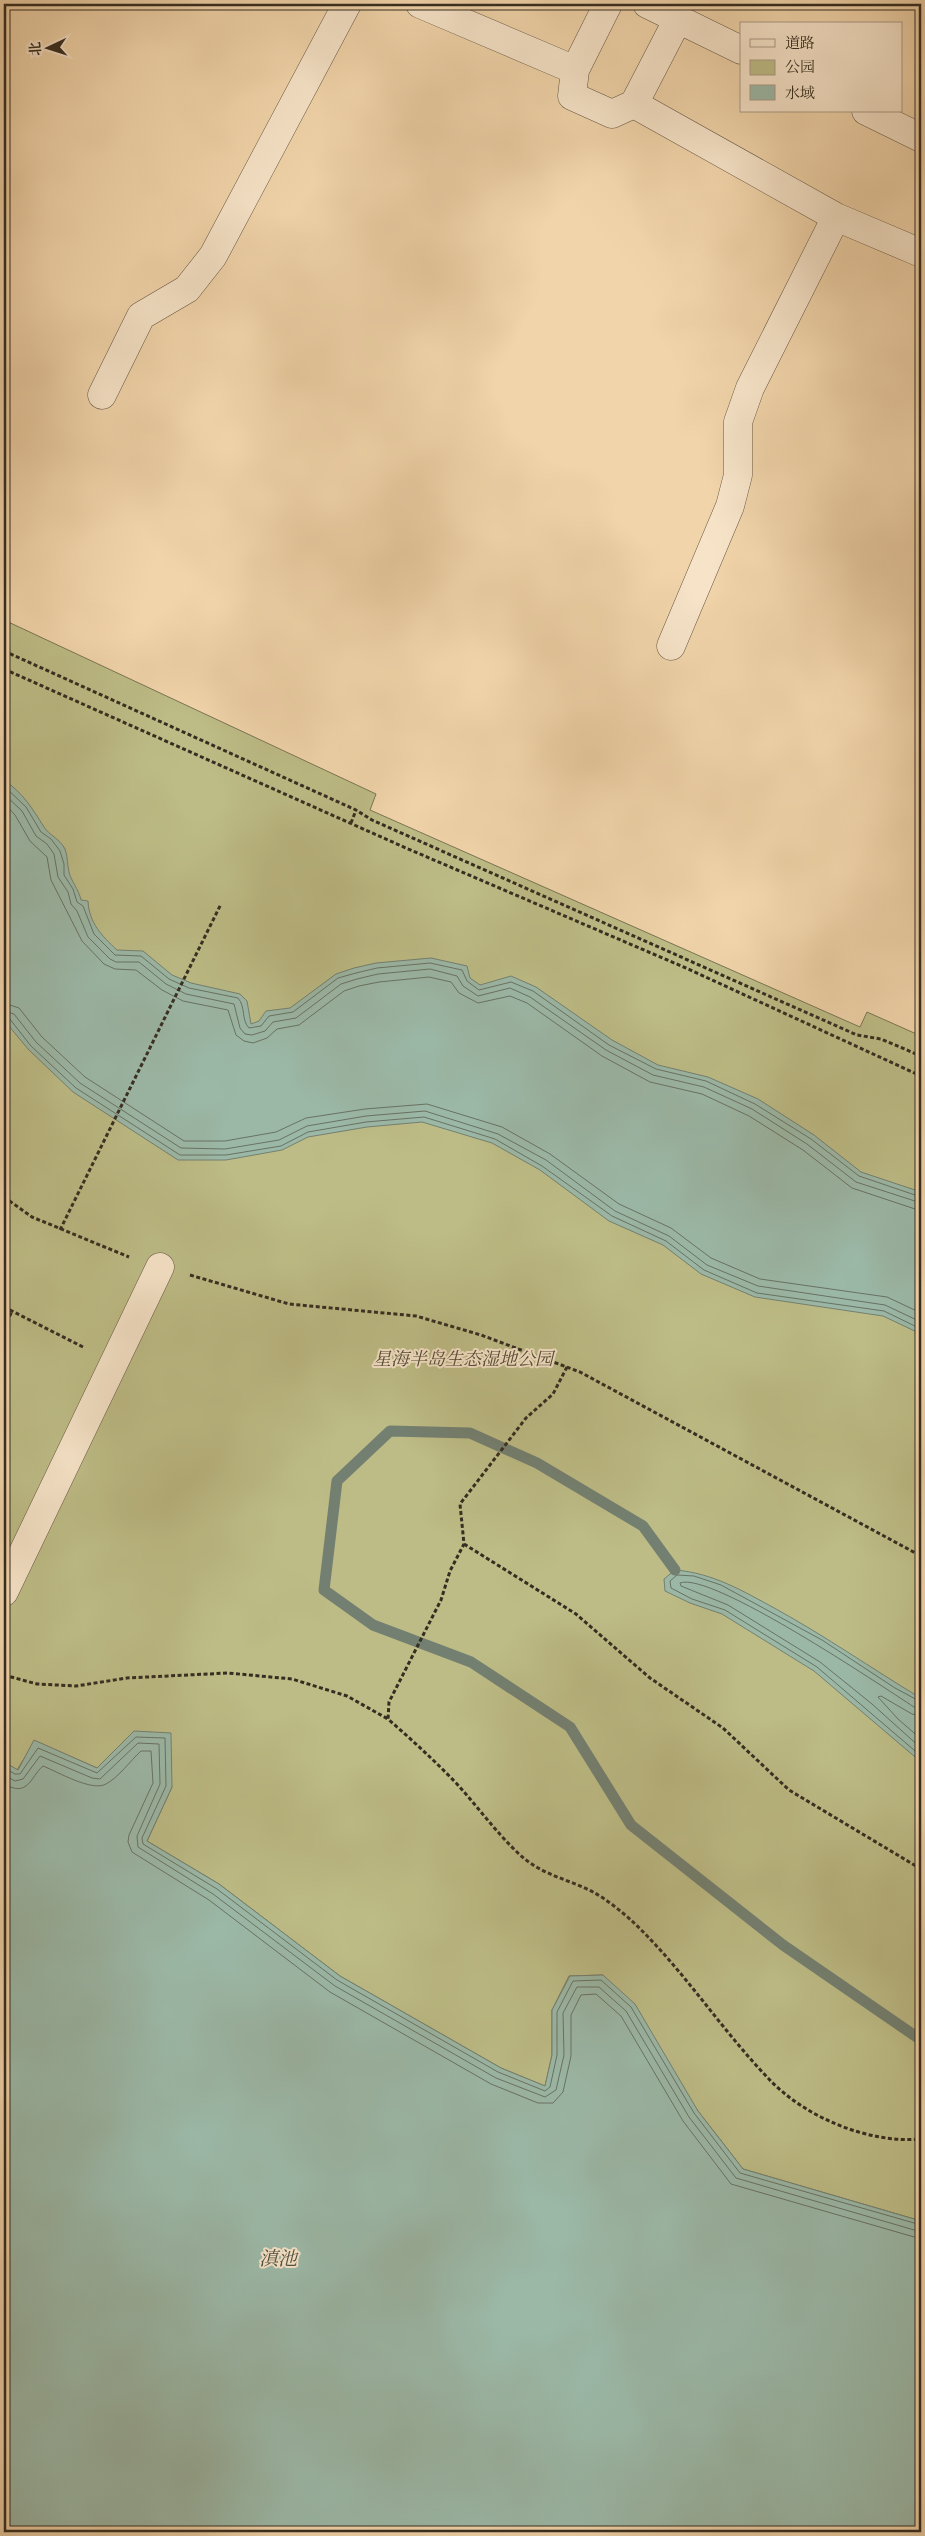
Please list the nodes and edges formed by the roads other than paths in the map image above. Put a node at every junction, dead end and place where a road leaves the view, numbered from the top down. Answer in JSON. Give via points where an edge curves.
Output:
{"nodes":[{"id":1,"x":347,"y":4,"type":"edge"},
{"id":2,"x":420,"y":4,"type":"edge"},
{"id":3,"x":608,"y":4,"type":"edge"},
{"id":4,"x":647,"y":4,"type":"edge"},
{"id":5,"x":678,"y":19,"type":"junction"},
{"id":6,"x":740,"y":50,"type":"edge"},
{"id":7,"x":575,"y":70,"type":"junction"},
{"id":8,"x":634,"y":104,"type":"junction"},
{"id":9,"x":868,"y":112,"type":"edge"},
{"id":10,"x":921,"y":138,"type":"edge"},
{"id":11,"x":836,"y":217,"type":"junction"},
{"id":12,"x":921,"y":253,"type":"edge"},
{"id":13,"x":102,"y":396,"type":"dead end"},
{"id":14,"x":671,"y":646,"type":"dead end"},
{"id":15,"x":160,"y":1267,"type":"road end"},
{"id":16,"x":4,"y":1592,"type":"edge"}],
"edges":[{"from":1,"to":13,"type":"street","via":[[213,256],[187,289],[141,316]]},
{"from":2,"to":7,"type":"street"},
{"from":3,"to":7,"type":"street"},
{"from":4,"to":5,"type":"street"},
{"from":5,"to":6,"type":"street"},
{"from":5,"to":8,"type":"street"},
{"from":7,"to":8,"type":"street","via":[[572,96],[612,114]]},
{"from":8,"to":11,"type":"street"},
{"from":9,"to":10,"type":"street"},
{"from":11,"to":12,"type":"street"},
{"from":11,"to":14,"type":"street","via":[[750,388],[738,422],[738,475],[730,506]]},
{"from":15,"to":16,"type":"street"}]}
